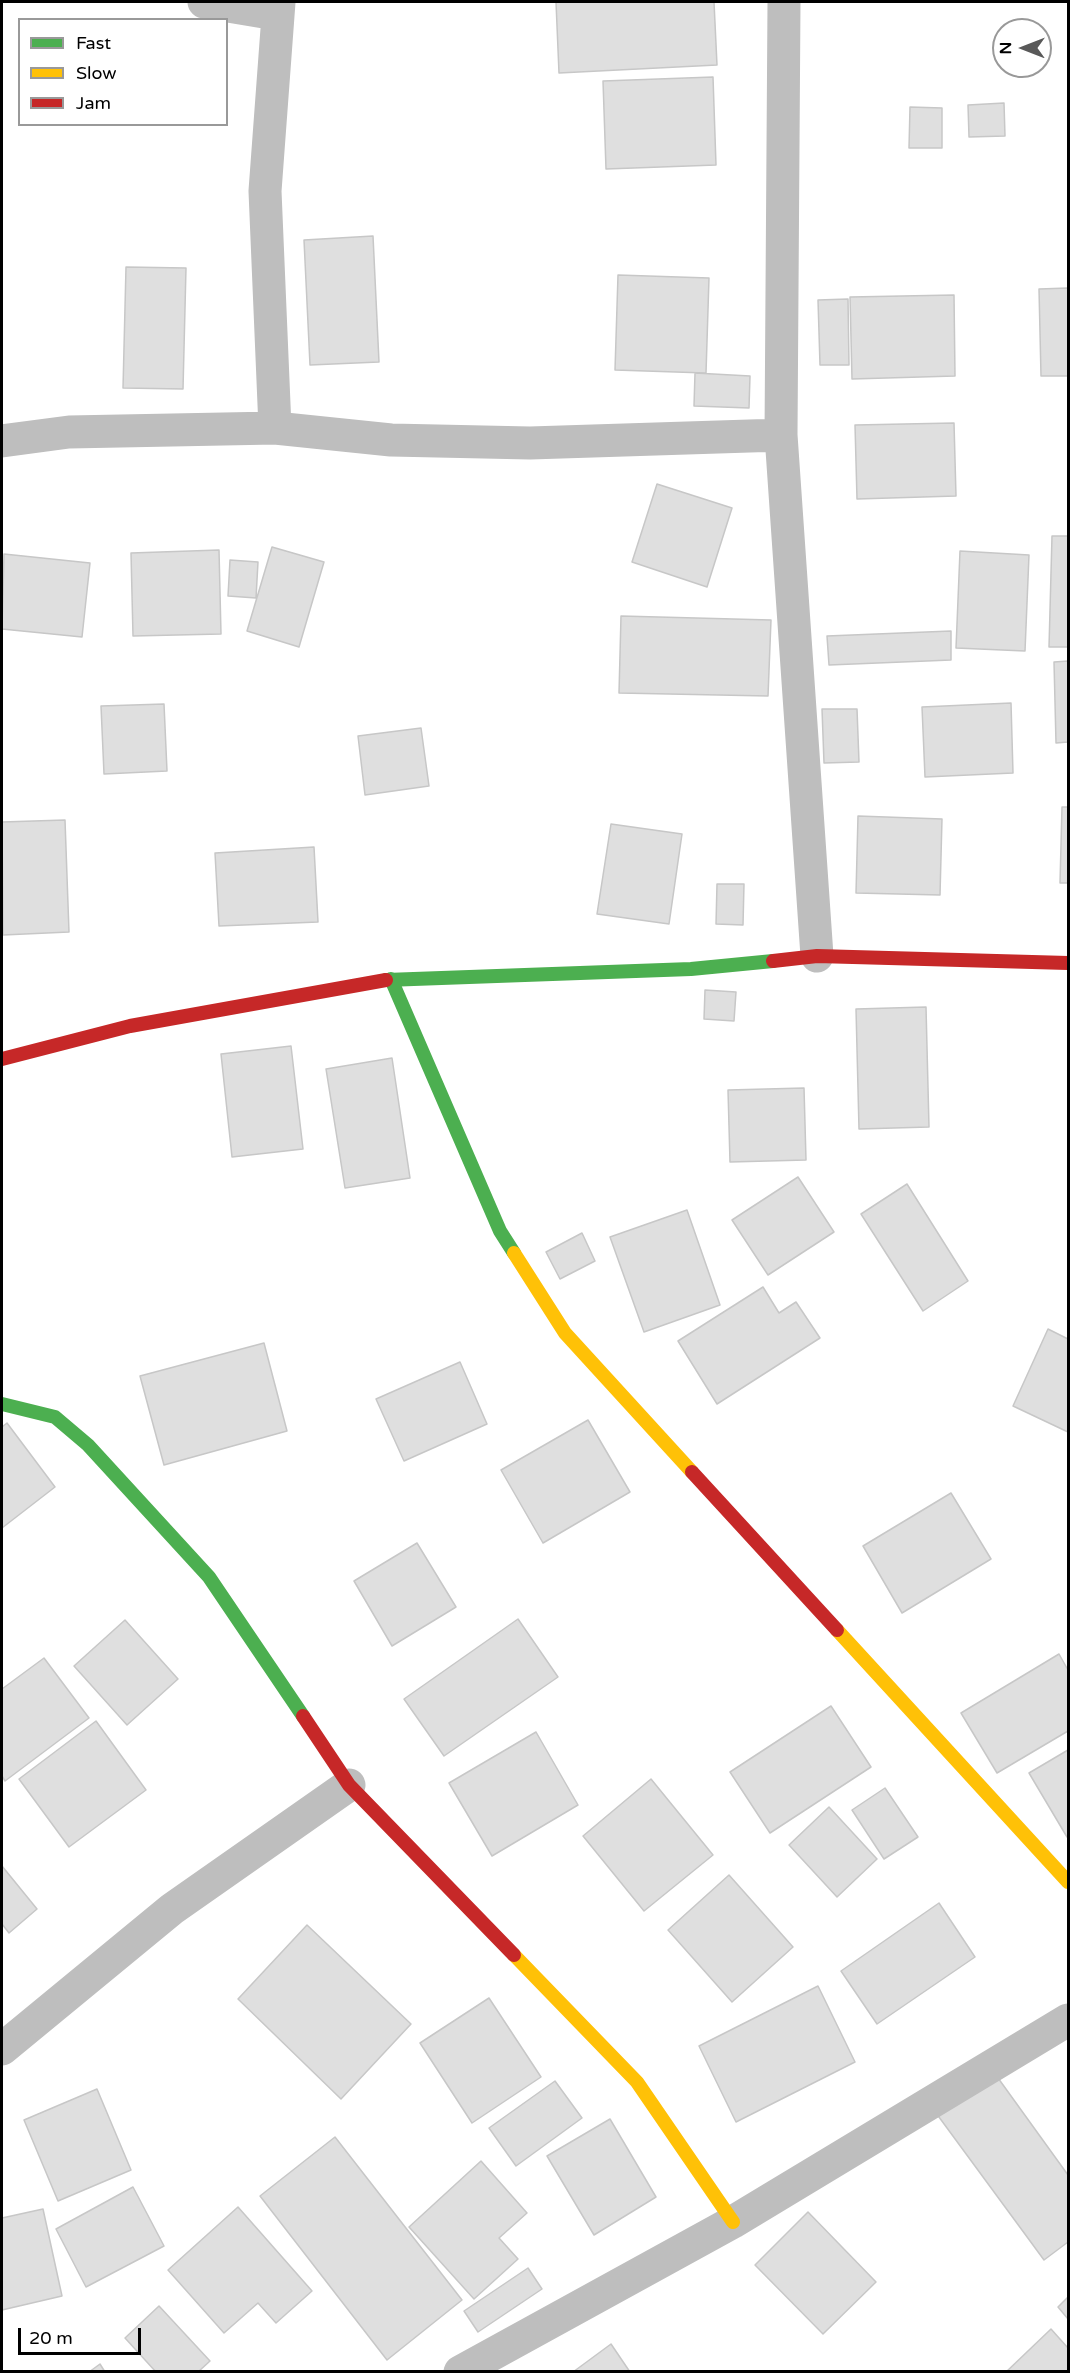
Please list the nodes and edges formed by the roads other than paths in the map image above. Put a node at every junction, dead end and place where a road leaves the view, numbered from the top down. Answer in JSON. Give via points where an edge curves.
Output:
{"nodes":[{"id":1,"x":204,"y":2,"type":"edge"},
{"id":2,"x":784,"y":2,"type":"edge"},
{"id":3,"x":277,"y":8,"type":"edge"},
{"id":4,"x":275,"y":428,"type":"junction"},
{"id":5,"x":782,"y":435,"type":"junction"},
{"id":6,"x":2,"y":441,"type":"edge"},
{"id":7,"x":817,"y":956,"type":"junction"},
{"id":8,"x":1068,"y":963,"type":"edge"},
{"id":9,"x":391,"y":979,"type":"junction"},
{"id":10,"x":2,"y":1059,"type":"edge"},
{"id":11,"x":2,"y":1404,"type":"edge"},
{"id":12,"x":349,"y":1785,"type":"junction"},
{"id":13,"x":1068,"y":1882,"type":"edge"},
{"id":14,"x":1068,"y":2020,"type":"edge"},
{"id":15,"x":2,"y":2049,"type":"edge"},
{"id":16,"x":733,"y":2222,"type":"junction"},
{"id":17,"x":460,"y":2372,"type":"edge"}],
"edges":[{"from":1,"to":3,"type":"street"},
{"from":2,"to":5,"type":"street"},
{"from":3,"to":4,"type":"street","via":[[265,191]]},
{"from":4,"to":5,"type":"street","via":[[391,440],[530,443]]},
{"from":4,"to":6,"type":"street","via":[[69,432]]},
{"from":5,"to":7,"type":"street"},
{"from":7,"to":8,"type":"street"},
{"from":7,"to":9,"type":"street","via":[[691,969]]},
{"from":9,"to":10,"type":"street","via":[[130,1026]]},
{"from":9,"to":13,"type":"street","via":[[500,1231],[565,1333]]},
{"from":11,"to":12,"type":"street","via":[[55,1417],[88,1445],[209,1577]]},
{"from":12,"to":15,"type":"street","via":[[172,1909]]},
{"from":12,"to":16,"type":"street","via":[[637,2082]]},
{"from":14,"to":16,"type":"street"},
{"from":16,"to":17,"type":"street"}]}
